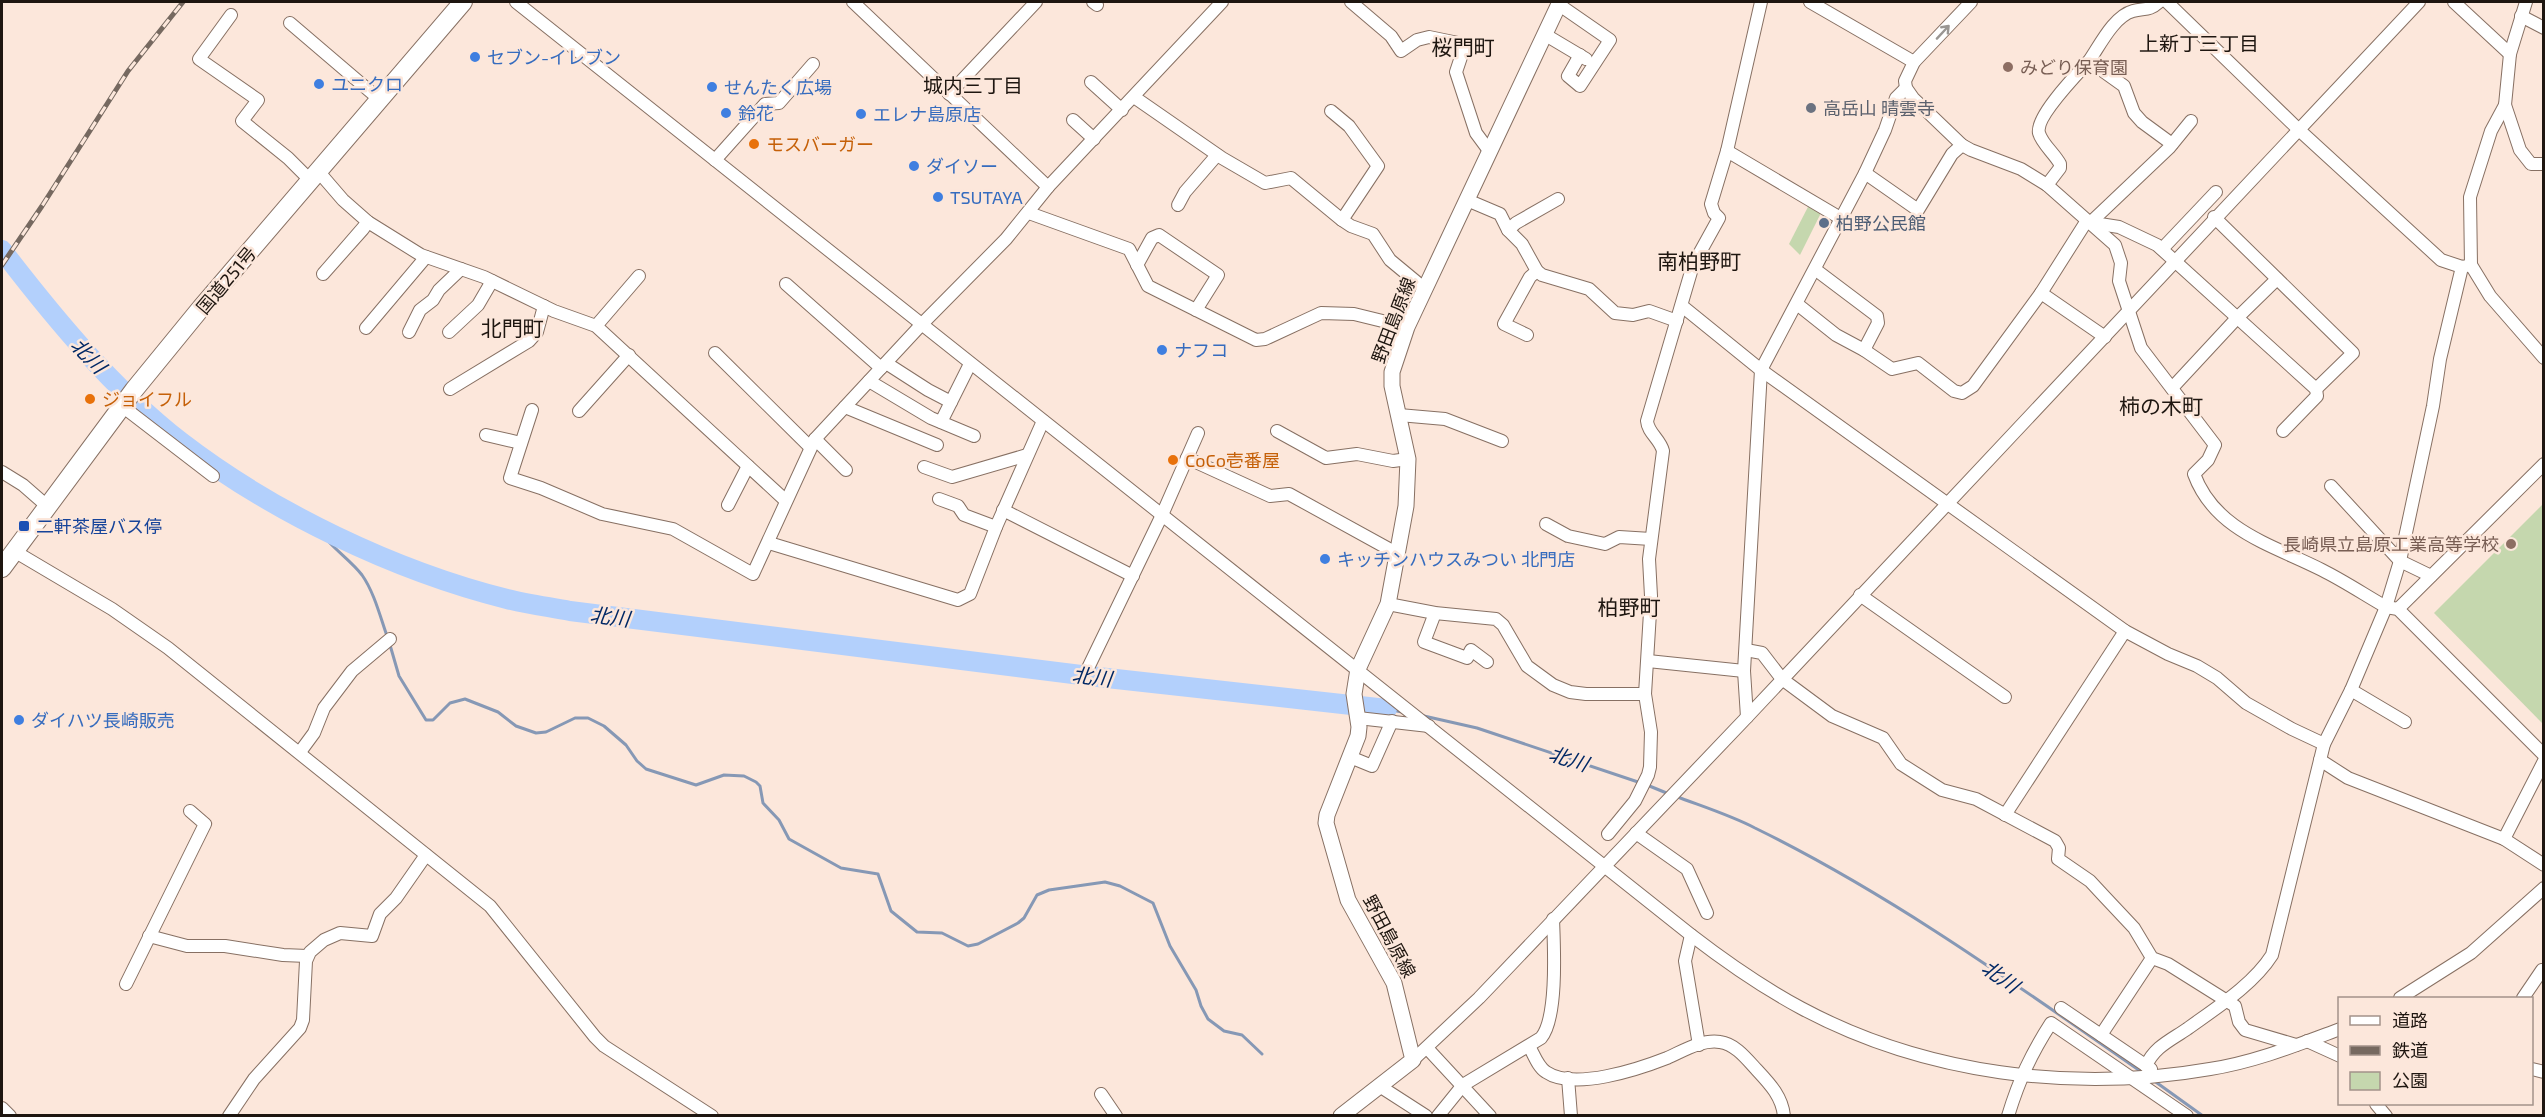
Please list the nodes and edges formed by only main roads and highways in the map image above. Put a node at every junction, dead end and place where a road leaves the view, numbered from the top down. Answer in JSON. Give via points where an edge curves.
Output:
{"nodes":[{"id":1,"x":463,"y":2,"type":"edge"},
{"id":2,"x":1559,"y":3,"type":"edge"},
{"id":3,"x":2,"y":568,"type":"edge"},
{"id":4,"x":1341,"y":1116,"type":"edge"}],
"edges":[{"from":1,"to":3,"type":"highway","name":"国道251号","via":[[127,400]]},
{"from":2,"to":4,"type":"main road","name":"野田島原線","via":[[1407,327],[1392,372],[1408,459],[1406,506],[1388,604],[1358,669],[1358,736],[1327,815],[1327,832],[1352,910],[1394,983],[1413,1060]]}]}
